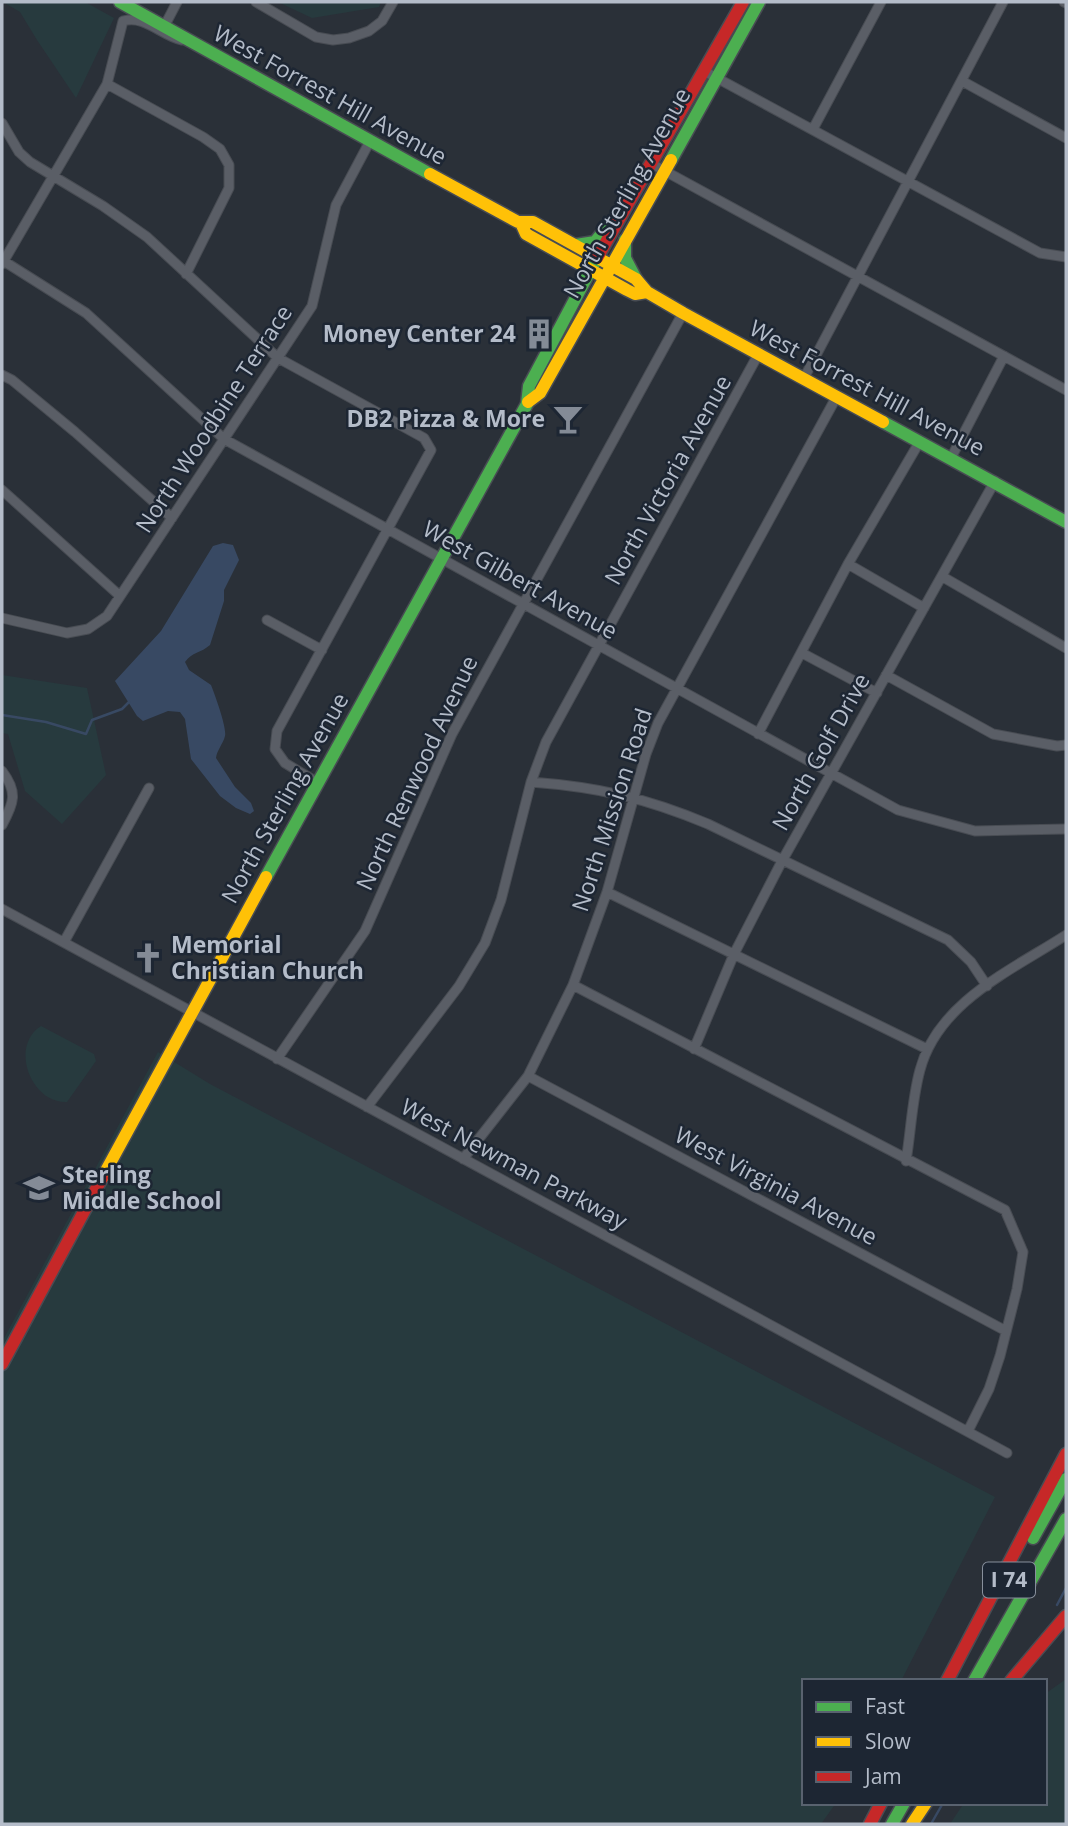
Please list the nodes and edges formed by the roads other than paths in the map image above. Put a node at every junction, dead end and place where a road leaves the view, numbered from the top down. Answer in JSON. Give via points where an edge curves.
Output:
{"nodes":[{"id":1,"x":120,"y":2,"type":"edge"},
{"id":2,"x":177,"y":2,"type":"edge"},
{"id":3,"x":256,"y":2,"type":"edge"},
{"id":4,"x":394,"y":2,"type":"edge"},
{"id":5,"x":743,"y":2,"type":"edge"},
{"id":6,"x":759,"y":2,"type":"edge"},
{"id":7,"x":881,"y":2,"type":"edge"},
{"id":8,"x":1003,"y":2,"type":"edge"},
{"id":9,"x":165,"y":25,"type":"junction"},
{"id":10,"x":186,"y":40,"type":"junction"},
{"id":11,"x":704,"y":71,"type":"junction"},
{"id":12,"x":717,"y":77,"type":"junction"},
{"id":13,"x":962,"y":81,"type":"junction"},
{"id":14,"x":107,"y":84,"type":"junction"},
{"id":15,"x":2,"y":123,"type":"edge"},
{"id":16,"x":813,"y":129,"type":"junction"},
{"id":17,"x":1066,"y":138,"type":"edge"},
{"id":18,"x":370,"y":141,"type":"junction"},
{"id":19,"x":652,"y":164,"type":"junction"},
{"id":20,"x":663,"y":171,"type":"junction"},
{"id":21,"x":52,"y":176,"type":"junction"},
{"id":22,"x":908,"y":181,"type":"junction"},
{"id":23,"x":634,"y":191,"type":"junction"},
{"id":24,"x":521,"y":223,"type":"junction"},
{"id":25,"x":625,"y":238,"type":"junction"},
{"id":26,"x":576,"y":245,"type":"junction"},
{"id":27,"x":564,"y":255,"type":"junction"},
{"id":28,"x":1066,"y":257,"type":"edge"},
{"id":29,"x":598,"y":258,"type":"junction"},
{"id":30,"x":2,"y":261,"type":"edge"},
{"id":31,"x":611,"y":265,"type":"junction"},
{"id":32,"x":591,"y":270,"type":"junction"},
{"id":33,"x":186,"y":274,"type":"junction"},
{"id":34,"x":858,"y":276,"type":"junction"},
{"id":35,"x":604,"y":277,"type":"junction"},
{"id":36,"x":636,"y":279,"type":"junction"},
{"id":37,"x":627,"y":290,"type":"junction"},
{"id":38,"x":647,"y":292,"type":"junction"},
{"id":39,"x":578,"y":294,"type":"junction"},
{"id":40,"x":592,"y":299,"type":"junction"},
{"id":41,"x":683,"y":313,"type":"junction"},
{"id":42,"x":759,"y":353,"type":"junction"},
{"id":43,"x":1004,"y":356,"type":"junction"},
{"id":44,"x":278,"y":358,"type":"junction"},
{"id":45,"x":2,"y":375,"type":"edge"},
{"id":46,"x":804,"y":379,"type":"junction"},
{"id":47,"x":1066,"y":390,"type":"edge"},
{"id":48,"x":836,"y":396,"type":"junction"},
{"id":49,"x":528,"y":402,"type":"junction"},
{"id":50,"x":224,"y":439,"type":"junction"},
{"id":51,"x":920,"y":441,"type":"junction"},
{"id":52,"x":951,"y":457,"type":"junction"},
{"id":53,"x":995,"y":481,"type":"junction"},
{"id":54,"x":2,"y":490,"type":"edge"},
{"id":55,"x":172,"y":518,"type":"junction"},
{"id":56,"x":1066,"y":522,"type":"edge"},
{"id":57,"x":387,"y":529,"type":"junction"},
{"id":58,"x":442,"y":559,"type":"junction"},
{"id":59,"x":848,"y":564,"type":"junction"},
{"id":60,"x":943,"y":577,"type":"junction"},
{"id":61,"x":120,"y":596,"type":"junction"},
{"id":62,"x":522,"y":604,"type":"junction"},
{"id":63,"x":923,"y":608,"type":"junction"},
{"id":64,"x":2,"y":618,"type":"edge"},
{"id":65,"x":267,"y":620,"type":"dead end"},
{"id":66,"x":600,"y":646,"type":"junction"},
{"id":67,"x":1066,"y":648,"type":"edge"},
{"id":68,"x":322,"y":650,"type":"junction"},
{"id":69,"x":803,"y":653,"type":"junction"},
{"id":70,"x":886,"y":675,"type":"junction"},
{"id":71,"x":676,"y":689,"type":"junction"},
{"id":72,"x":877,"y":693,"type":"junction"},
{"id":73,"x":758,"y":734,"type":"junction"},
{"id":74,"x":1066,"y":745,"type":"edge"},
{"id":75,"x":2,"y":771,"type":"edge"},
{"id":76,"x":832,"y":775,"type":"junction"},
{"id":77,"x":531,"y":782,"type":"junction"},
{"id":78,"x":318,"y":783,"type":"junction"},
{"id":79,"x":149,"y":788,"type":"dead end"},
{"id":80,"x":634,"y":797,"type":"junction"},
{"id":81,"x":2,"y":825,"type":"edge"},
{"id":82,"x":1066,"y":829,"type":"edge"},
{"id":83,"x":782,"y":861,"type":"junction"},
{"id":84,"x":607,"y":892,"type":"junction"},
{"id":85,"x":2,"y":909,"type":"edge"},
{"id":86,"x":1066,"y":935,"type":"edge"},
{"id":87,"x":64,"y":942,"type":"junction"},
{"id":88,"x":734,"y":954,"type":"junction"},
{"id":89,"x":573,"y":985,"type":"junction"},
{"id":90,"x":987,"y":986,"type":"junction"},
{"id":91,"x":191,"y":1013,"type":"junction"},
{"id":92,"x":694,"y":1049,"type":"junction"},
{"id":93,"x":927,"y":1049,"type":"junction"},
{"id":94,"x":277,"y":1059,"type":"junction"},
{"id":95,"x":528,"y":1076,"type":"junction"},
{"id":96,"x":367,"y":1107,"type":"junction"},
{"id":97,"x":463,"y":1159,"type":"junction"},
{"id":98,"x":906,"y":1161,"type":"junction"},
{"id":99,"x":1006,"y":1331,"type":"junction"},
{"id":100,"x":2,"y":1364,"type":"edge"},
{"id":101,"x":968,"y":1432,"type":"junction"},
{"id":102,"x":1007,"y":1453,"type":"dead end"},
{"id":103,"x":1066,"y":1454,"type":"edge"},
{"id":104,"x":1066,"y":1479,"type":"edge"},
{"id":105,"x":1066,"y":1519,"type":"edge"},
{"id":106,"x":1066,"y":1616,"type":"edge"},
{"id":107,"x":950,"y":1679,"type":"edge"},
{"id":108,"x":950,"y":1679,"type":"edge"},
{"id":109,"x":975,"y":1679,"type":"edge"},
{"id":110,"x":1013,"y":1679,"type":"edge"},
{"id":111,"x":880,"y":1805,"type":"edge"},
{"id":112,"x":903,"y":1805,"type":"edge"},
{"id":113,"x":925,"y":1805,"type":"edge"},
{"id":114,"x":870,"y":1824,"type":"edge"},
{"id":115,"x":892,"y":1824,"type":"edge"},
{"id":116,"x":912,"y":1824,"type":"edge"}],
"edges":[{"from":1,"to":9,"type":"main road","name":"West Forrest Hill Avenue"},
{"from":2,"to":9,"type":"street"},
{"from":3,"to":4,"type":"street","via":[[316,37],[333,40],[369,31]]},
{"from":5,"to":11,"type":"main road","name":"North Sterling Avenue"},
{"from":6,"to":12,"type":"main road","name":"North Sterling Avenue"},
{"from":7,"to":16,"type":"street"},
{"from":8,"to":13,"type":"street"},
{"from":9,"to":10,"type":"main road","name":"West Forrest Hill Avenue"},
{"from":10,"to":14,"type":"street","via":[[172,38],[137,18],[123,21]]},
{"from":10,"to":18,"type":"main road","name":"West Forrest Hill Avenue"},
{"from":11,"to":12,"type":"street"},
{"from":11,"to":19,"type":"main road","name":"North Sterling Avenue"},
{"from":12,"to":16,"type":"street"},
{"from":12,"to":20,"type":"main road","name":"North Sterling Avenue"},
{"from":13,"to":17,"type":"street"},
{"from":13,"to":22,"type":"street"},
{"from":14,"to":21,"type":"street"},
{"from":14,"to":33,"type":"street","via":[[203,137],[220,149],[229,165],[229,188]]},
{"from":15,"to":21,"type":"street","via":[[19,152]]},
{"from":16,"to":22,"type":"street"},
{"from":18,"to":24,"type":"main road","name":"West Forrest Hill Avenue"},
{"from":18,"to":44,"type":"street","name":"North Woodbine Terrace","via":[[336,205],[312,306]]},
{"from":19,"to":20,"type":"street"},
{"from":19,"to":23,"type":"main road","name":"North Sterling Avenue"},
{"from":20,"to":25,"type":"main road","name":"North Sterling Avenue"},
{"from":20,"to":34,"type":"street"},
{"from":21,"to":30,"type":"street"},
{"from":21,"to":33,"type":"street","via":[[147,237]]},
{"from":22,"to":28,"type":"street","via":[[1040,253]]},
{"from":22,"to":34,"type":"street"},
{"from":23,"to":26,"type":"main road","via":[[620,204],[599,241]]},
{"from":23,"to":29,"type":"main road","name":"North Sterling Avenue"},
{"from":24,"to":26,"type":"main road","name":"West Forrest Hill Avenue","via":[[533,222]]},
{"from":24,"to":27,"type":"main road","name":"West Forrest Hill Avenue","via":[[526,234]]},
{"from":25,"to":31,"type":"main road","name":"North Sterling Avenue"},
{"from":25,"to":36,"type":"main road","via":[[625,258]]},
{"from":26,"to":29,"type":"main road","name":"West Forrest Hill Avenue"},
{"from":27,"to":32,"type":"main road","name":"West Forrest Hill Avenue"},
{"from":27,"to":39,"type":"main road","via":[[578,275]]},
{"from":29,"to":31,"type":"main road","name":"West Forrest Hill Avenue"},
{"from":29,"to":32,"type":"main road","name":"North Sterling Avenue"},
{"from":30,"to":50,"type":"street","name":"West Gilbert Avenue","via":[[86,313]]},
{"from":31,"to":35,"type":"main road","name":"North Sterling Avenue"},
{"from":31,"to":36,"type":"main road","name":"West Forrest Hill Avenue"},
{"from":32,"to":35,"type":"main road","name":"West Forrest Hill Avenue"},
{"from":32,"to":39,"type":"main road","name":"North Sterling Avenue"},
{"from":33,"to":44,"type":"street"},
{"from":34,"to":43,"type":"street"},
{"from":34,"to":46,"type":"street"},
{"from":35,"to":37,"type":"main road","name":"West Forrest Hill Avenue"},
{"from":35,"to":40,"type":"main road","name":"North Sterling Avenue"},
{"from":36,"to":38,"type":"main road","name":"West Forrest Hill Avenue"},
{"from":37,"to":38,"type":"main road","name":"West Forrest Hill Avenue"},
{"from":37,"to":40,"type":"main road"},
{"from":38,"to":41,"type":"main road","name":"West Forrest Hill Avenue"},
{"from":39,"to":49,"type":"main road","name":"North Sterling Avenue","via":[[529,386]]},
{"from":40,"to":49,"type":"main road","name":"North Sterling Avenue","via":[[540,393]]},
{"from":41,"to":42,"type":"main road","name":"West Forrest Hill Avenue"},
{"from":41,"to":62,"type":"street","name":"North Renwood Avenue"},
{"from":42,"to":46,"type":"main road","name":"West Forrest Hill Avenue"},
{"from":42,"to":66,"type":"street","name":"North Victoria Avenue"},
{"from":43,"to":47,"type":"street"},
{"from":43,"to":52,"type":"street"},
{"from":44,"to":50,"type":"street","name":"North Woodbine Terrace"},
{"from":44,"to":57,"type":"street","via":[[424,438],[430,450]]},
{"from":45,"to":55,"type":"street"},
{"from":46,"to":48,"type":"main road","name":"West Forrest Hill Avenue"},
{"from":48,"to":51,"type":"main road","name":"West Forrest Hill Avenue"},
{"from":48,"to":71,"type":"street","name":"North Mission Road"},
{"from":49,"to":58,"type":"main road","name":"North Sterling Avenue"},
{"from":50,"to":55,"type":"street","name":"North Woodbine Terrace"},
{"from":50,"to":57,"type":"street","name":"West Gilbert Avenue"},
{"from":51,"to":52,"type":"main road","name":"West Forrest Hill Avenue"},
{"from":51,"to":59,"type":"street"},
{"from":52,"to":53,"type":"main road","name":"West Forrest Hill Avenue"},
{"from":53,"to":56,"type":"main road","name":"West Forrest Hill Avenue"},
{"from":53,"to":60,"type":"street","name":"North Golf Drive"},
{"from":54,"to":61,"type":"street"},
{"from":55,"to":61,"type":"street","name":"North Woodbine Terrace"},
{"from":57,"to":58,"type":"street","name":"West Gilbert Avenue"},
{"from":57,"to":68,"type":"street"},
{"from":58,"to":62,"type":"street","name":"West Gilbert Avenue"},
{"from":58,"to":78,"type":"main road","name":"North Sterling Avenue"},
{"from":59,"to":63,"type":"street"},
{"from":59,"to":69,"type":"street"},
{"from":60,"to":63,"type":"street","name":"North Golf Drive"},
{"from":60,"to":67,"type":"street"},
{"from":61,"to":64,"type":"street","name":"North Woodbine Terrace","via":[[107,616],[88,629],[67,633]]},
{"from":62,"to":66,"type":"street","name":"West Gilbert Avenue"},
{"from":62,"to":94,"type":"street","name":"North Renwood Avenue","via":[[452,734],[365,931]]},
{"from":63,"to":70,"type":"street","name":"North Golf Drive"},
{"from":65,"to":68,"type":"street"},
{"from":66,"to":71,"type":"street","name":"West Gilbert Avenue"},
{"from":66,"to":77,"type":"street","name":"North Victoria Avenue","via":[[546,743]]},
{"from":68,"to":78,"type":"street","via":[[277,731],[275,750],[285,763]]},
{"from":69,"to":72,"type":"street"},
{"from":69,"to":73,"type":"street"},
{"from":70,"to":72,"type":"street","name":"North Golf Drive"},
{"from":70,"to":74,"type":"street","via":[[993,734]]},
{"from":71,"to":73,"type":"street","name":"West Gilbert Avenue"},
{"from":71,"to":80,"type":"street","name":"North Mission Road","via":[[654,733]]},
{"from":72,"to":76,"type":"street","name":"North Golf Drive"},
{"from":73,"to":76,"type":"street","name":"West Gilbert Avenue"},
{"from":75,"to":81,"type":"street","via":[[12,784],[12,806]]},
{"from":76,"to":82,"type":"street","name":"West Gilbert Avenue","via":[[898,810],[975,831]]},
{"from":76,"to":83,"type":"street","name":"North Golf Drive"},
{"from":77,"to":80,"type":"street"},
{"from":77,"to":96,"type":"street","name":"North Victoria Avenue","via":[[501,900],[485,943],[459,986]]},
{"from":78,"to":91,"type":"main road","name":"North Sterling Avenue"},
{"from":79,"to":87,"type":"street"},
{"from":80,"to":83,"type":"street","via":[[670,808]]},
{"from":80,"to":84,"type":"street","name":"North Mission Road"},
{"from":83,"to":88,"type":"street","name":"North Golf Drive"},
{"from":83,"to":90,"type":"street","via":[[948,940]]},
{"from":84,"to":88,"type":"street"},
{"from":84,"to":89,"type":"street","name":"North Mission Road"},
{"from":85,"to":87,"type":"street","name":"West Newman Parkway"},
{"from":86,"to":90,"type":"street"},
{"from":87,"to":91,"type":"street","name":"West Newman Parkway"},
{"from":88,"to":92,"type":"street","name":"North Golf Drive"},
{"from":88,"to":93,"type":"street"},
{"from":89,"to":92,"type":"street"},
{"from":89,"to":95,"type":"street","name":"North Mission Road"},
{"from":90,"to":93,"type":"street","via":[[944,1021]]},
{"from":91,"to":94,"type":"street","name":"West Newman Parkway"},
{"from":91,"to":100,"type":"main road","name":"North Sterling Avenue"},
{"from":92,"to":98,"type":"street"},
{"from":93,"to":98,"type":"street"},
{"from":94,"to":96,"type":"street","name":"West Newman Parkway"},
{"from":95,"to":97,"type":"street","name":"North Mission Road"},
{"from":95,"to":99,"type":"street","name":"West Virginia Avenue"},
{"from":96,"to":97,"type":"street","name":"West Newman Parkway"},
{"from":97,"to":101,"type":"street","name":"West Newman Parkway"},
{"from":98,"to":99,"type":"street","via":[[1005,1210],[1023,1252]]},
{"from":99,"to":101,"type":"street","via":[[989,1389]]},
{"from":101,"to":102,"type":"street","name":"West Newman Parkway"},
{"from":103,"to":107,"type":"main road"},
{"from":104,"to":108,"type":"main road","number":"I 74"},
{"from":105,"to":109,"type":"main road","number":"I 74"},
{"from":106,"to":110,"type":"main road"},
{"from":111,"to":114,"type":"main road"},
{"from":112,"to":115,"type":"main road"},
{"from":113,"to":116,"type":"main road"}]}
